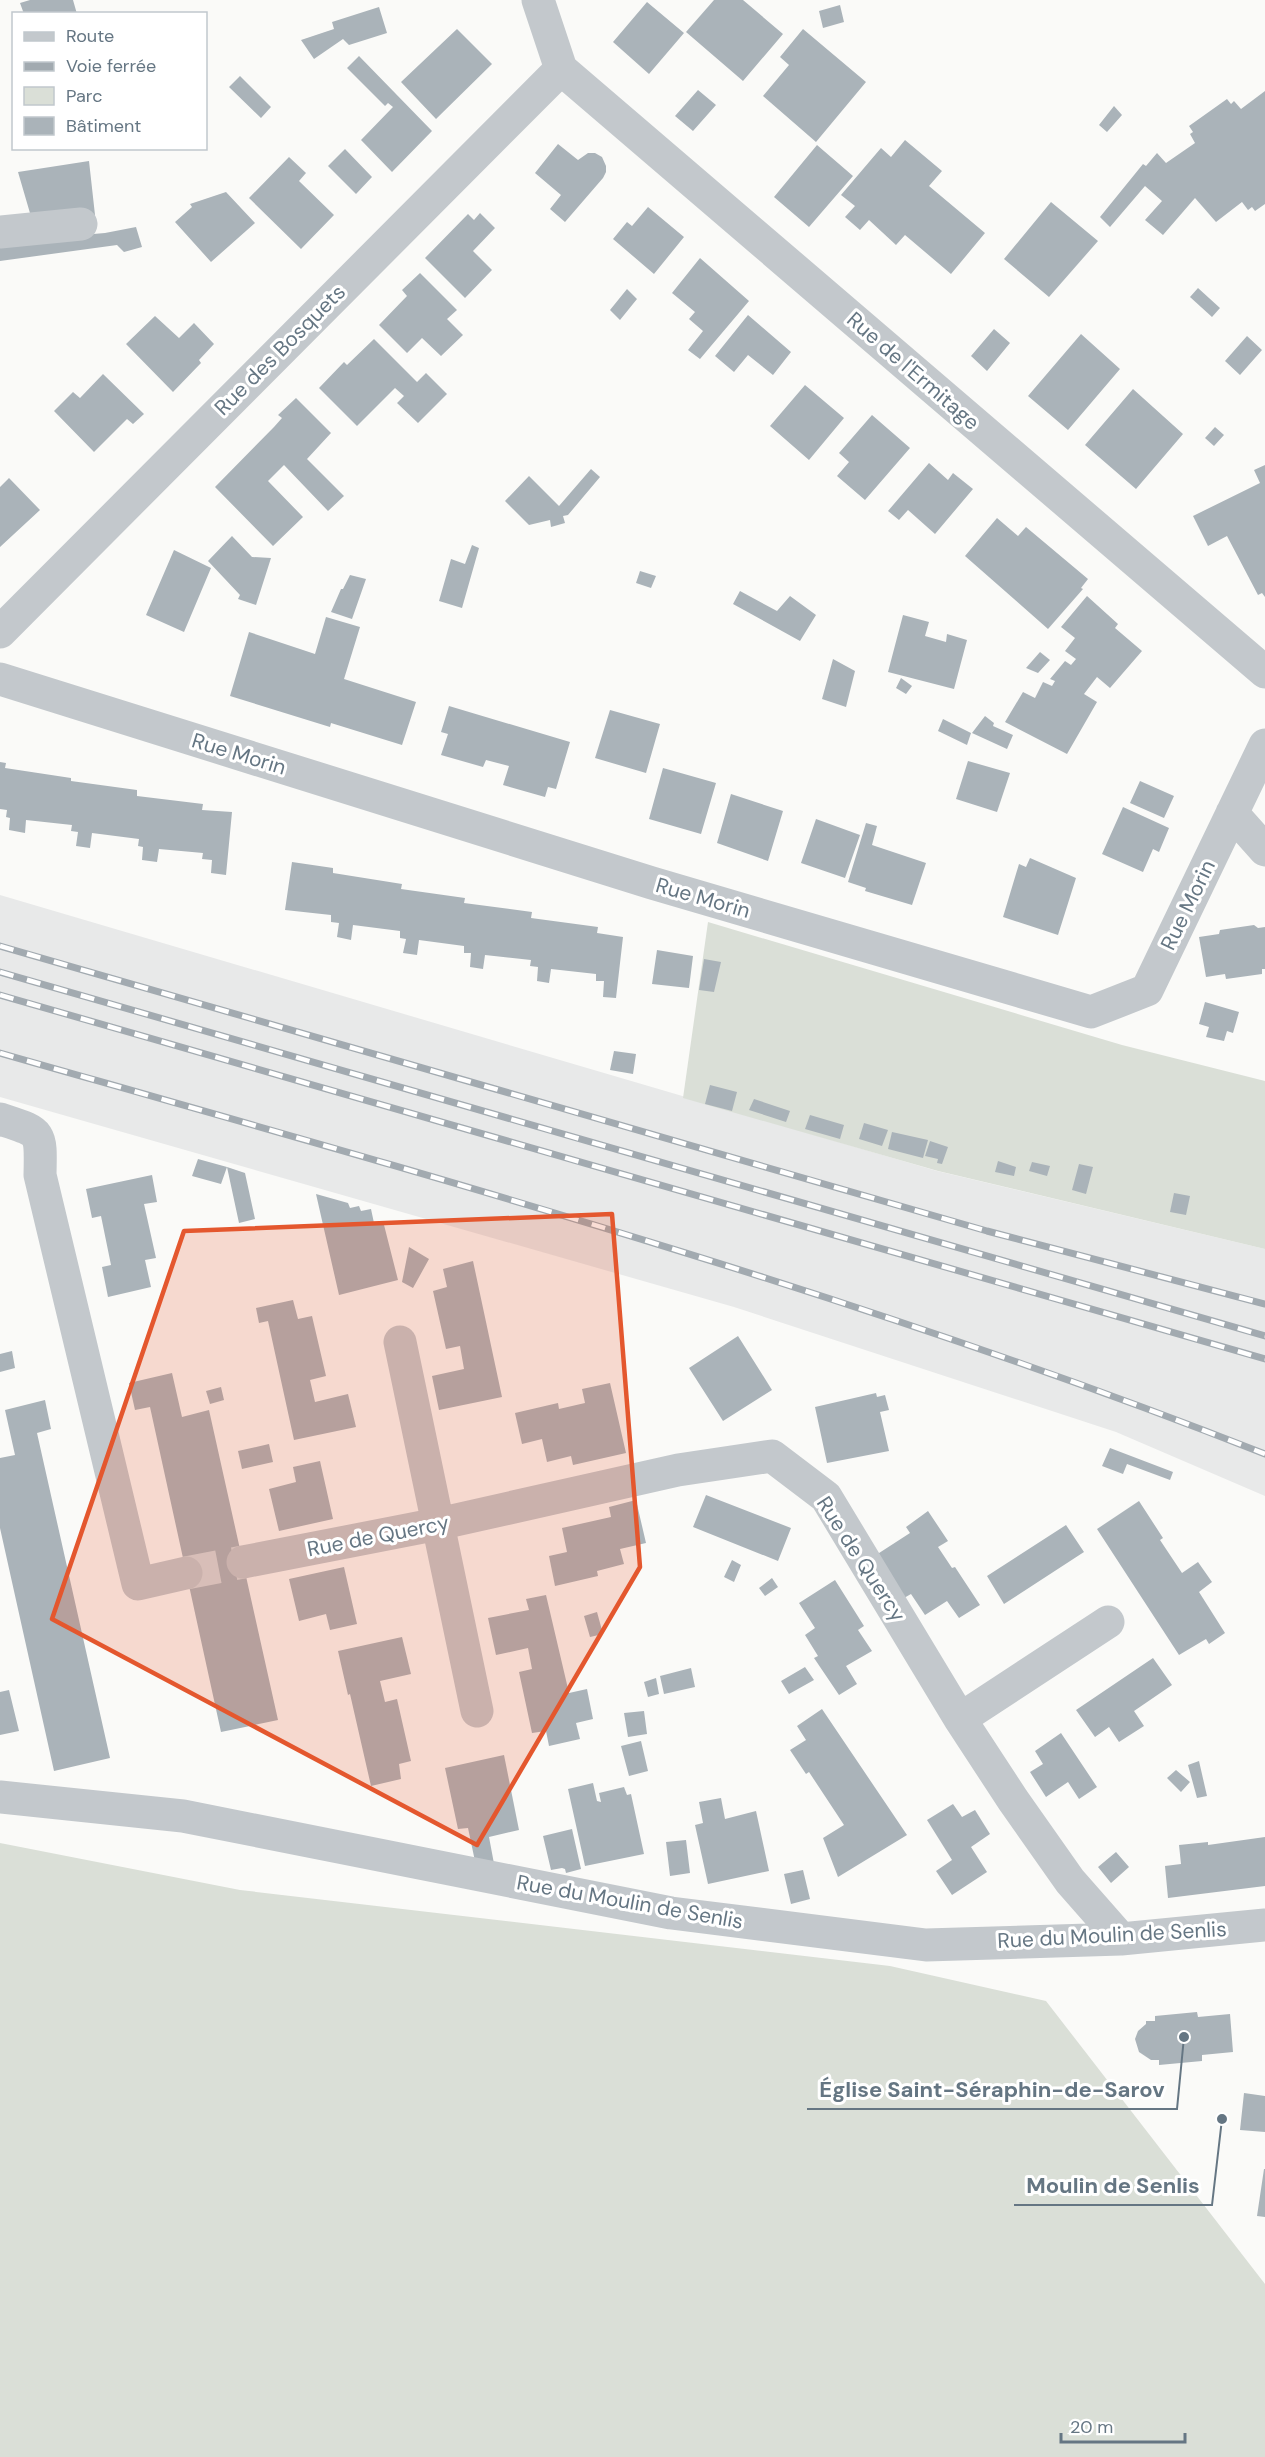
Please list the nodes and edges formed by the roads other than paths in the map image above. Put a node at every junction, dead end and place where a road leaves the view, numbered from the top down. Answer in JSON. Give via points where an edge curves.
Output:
{"nodes":[{"id":1,"x":538,"y":0,"type":"edge"},
{"id":2,"x":561,"y":69,"type":"junction"},
{"id":3,"x":81,"y":224,"type":"dead end"},
{"id":4,"x":0,"y":232,"type":"edge"},
{"id":5,"x":0,"y":632,"type":"edge"},
{"id":6,"x":1265,"y":672,"type":"edge"},
{"id":7,"x":0,"y":679,"type":"edge"},
{"id":8,"x":1265,"y":745,"type":"edge"},
{"id":9,"x":1232,"y":813,"type":"junction"},
{"id":10,"x":1265,"y":850,"type":"edge"},
{"id":11,"x":0,"y":1119,"type":"edge"},
{"id":12,"x":400,"y":1342,"type":"dead end"},
{"id":13,"x":438,"y":1524,"type":"junction"},
{"id":14,"x":243,"y":1562,"type":"tunnel mouth"},
{"id":15,"x":186,"y":1573,"type":"tunnel mouth"},
{"id":16,"x":1108,"y":1622,"type":"dead end"},
{"id":17,"x":477,"y":1711,"type":"dead end"},
{"id":18,"x":960,"y":1719,"type":"junction"},
{"id":19,"x":0,"y":1797,"type":"edge"},
{"id":20,"x":1265,"y":1926,"type":"edge"},
{"id":21,"x":1120,"y":1940,"type":"junction"}],
"edges":[{"from":1,"to":2,"type":"street"},
{"from":2,"to":5,"type":"street","name":"Rue des Bosquets"},
{"from":2,"to":6,"type":"street","name":"Rue de l'Ermitage"},
{"from":3,"to":4,"type":"street"},
{"from":7,"to":9,"type":"street","name":"Rue Morin","via":[[652,883],[1091,1012],[1147,990]]},
{"from":8,"to":9,"type":"street","name":"Rue Morin"},
{"from":9,"to":10,"type":"street"},
{"from":11,"to":15,"type":"street","via":[[34,1131],[40,1140],[40,1175],[138,1584]]},
{"from":12,"to":13,"type":"street"},
{"from":13,"to":14,"type":"street","name":"Rue de Quercy"},
{"from":13,"to":17,"type":"street"},
{"from":13,"to":18,"type":"street","name":"Rue de Quercy","via":[[678,1470],[772,1456],[826,1497]]},
{"from":16,"to":18,"type":"street"},
{"from":18,"to":21,"type":"street","name":"Rue de Quercy","via":[[1070,1881]]},
{"from":19,"to":21,"type":"street","name":"Rue du Moulin de Senlis","via":[[183,1816],[671,1913],[926,1945]]},
{"from":20,"to":21,"type":"street","name":"Rue du Moulin de Senlis"}]}
